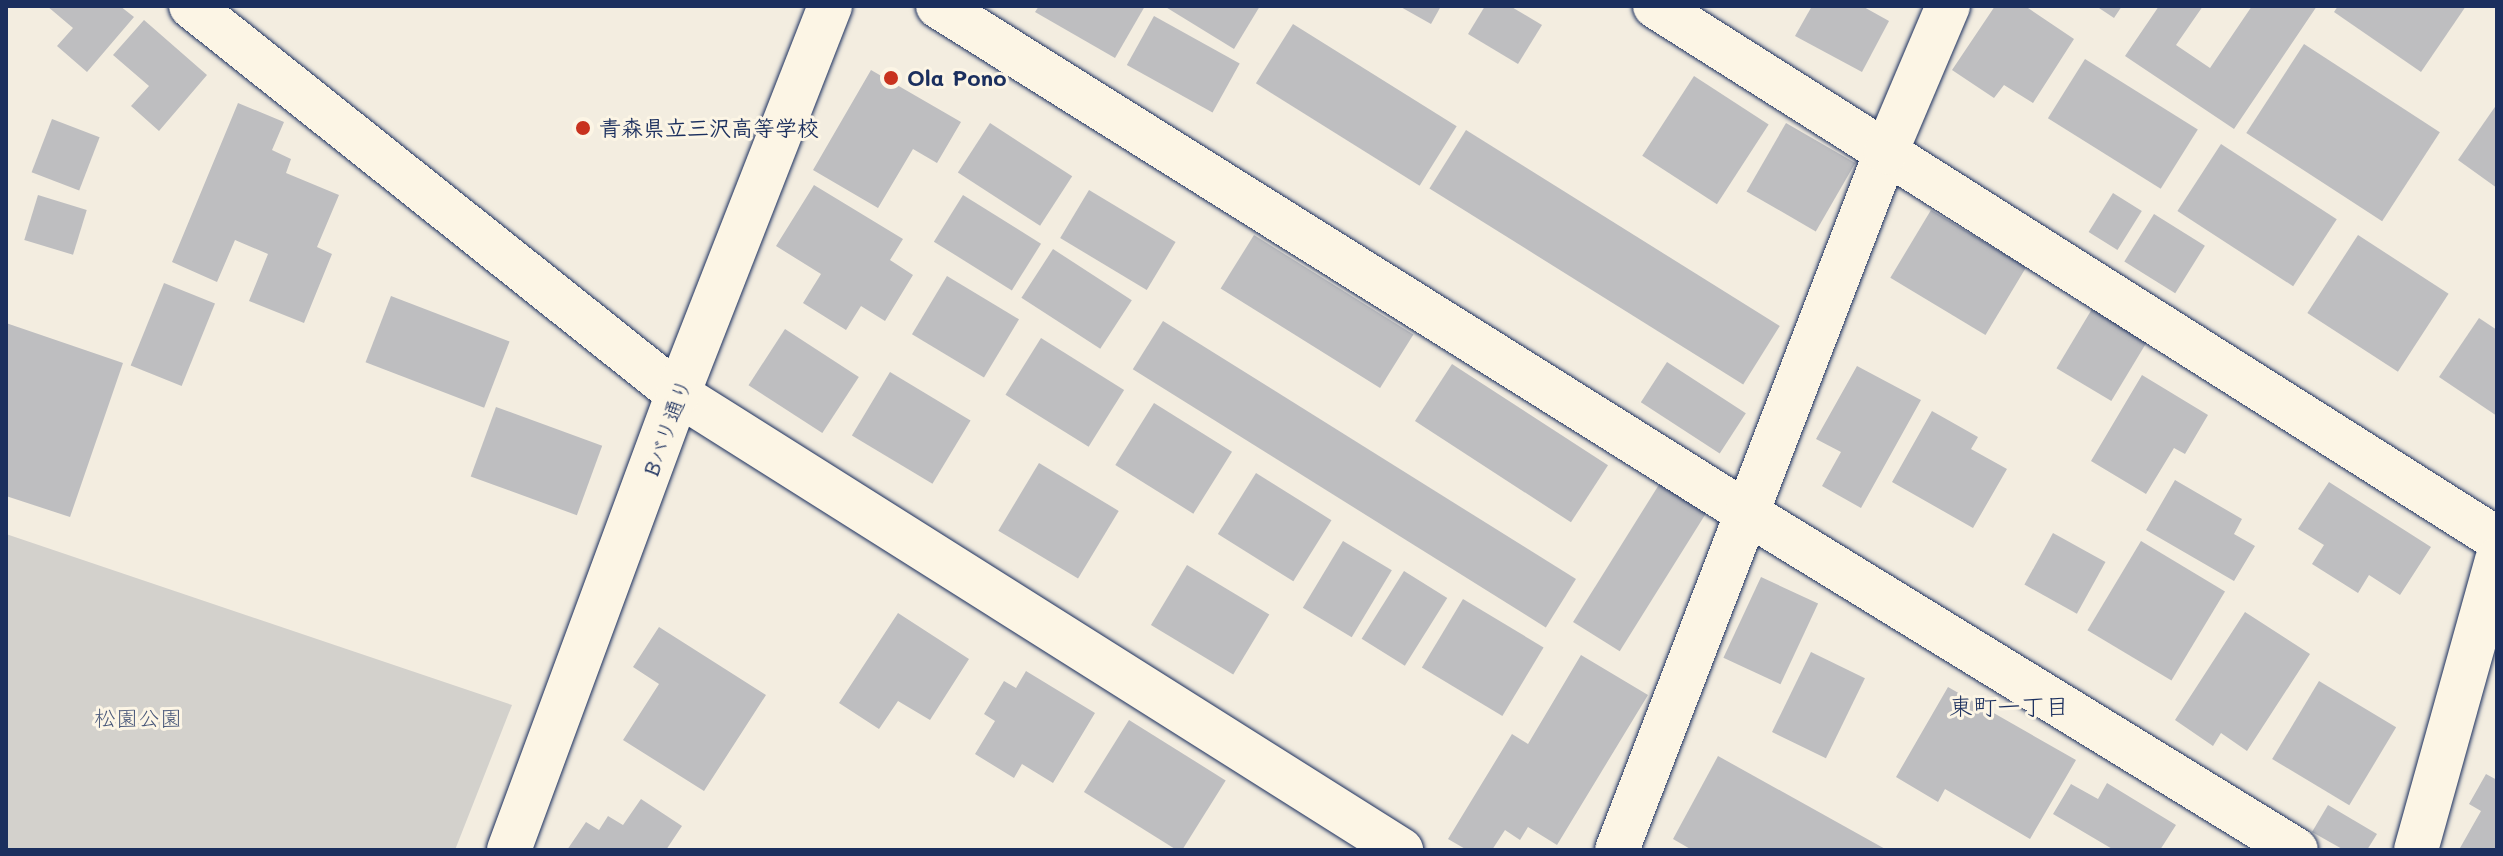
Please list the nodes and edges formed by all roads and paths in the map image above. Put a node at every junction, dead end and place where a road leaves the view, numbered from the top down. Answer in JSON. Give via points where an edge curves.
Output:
{"nodes":[{"id":1,"x":191,"y":6,"type":"edge"},
{"id":2,"x":830,"y":6,"type":"edge"},
{"id":3,"x":938,"y":6,"type":"edge"},
{"id":4,"x":1655,"y":6,"type":"edge"},
{"id":5,"x":1948,"y":6,"type":"edge"},
{"id":6,"x":1886,"y":152,"type":"junction"},
{"id":7,"x":678,"y":394,"type":"junction"},
{"id":8,"x":1747,"y":513,"type":"junction"},
{"id":9,"x":2497,"y":539,"type":"edge"},
{"id":10,"x":2497,"y":560,"type":"edge"},
{"id":11,"x":509,"y":850,"type":"edge"},
{"id":12,"x":1401,"y":850,"type":"edge"},
{"id":13,"x":1617,"y":850,"type":"edge"},
{"id":14,"x":2296,"y":850,"type":"edge"},
{"id":15,"x":2416,"y":850,"type":"edge"}],
"edges":[{"from":1,"to":7,"type":"street"},
{"from":2,"to":7,"type":"street","name":"Bバリ通り"},
{"from":3,"to":8,"type":"street"},
{"from":4,"to":6,"type":"street"},
{"from":5,"to":6,"type":"street"},
{"from":6,"to":8,"type":"street"},
{"from":6,"to":9,"type":"street"},
{"from":7,"to":11,"type":"street","name":"Bバリ通り"},
{"from":7,"to":12,"type":"street"},
{"from":8,"to":13,"type":"street"},
{"from":8,"to":14,"type":"street"},
{"from":10,"to":15,"type":"street"}]}
